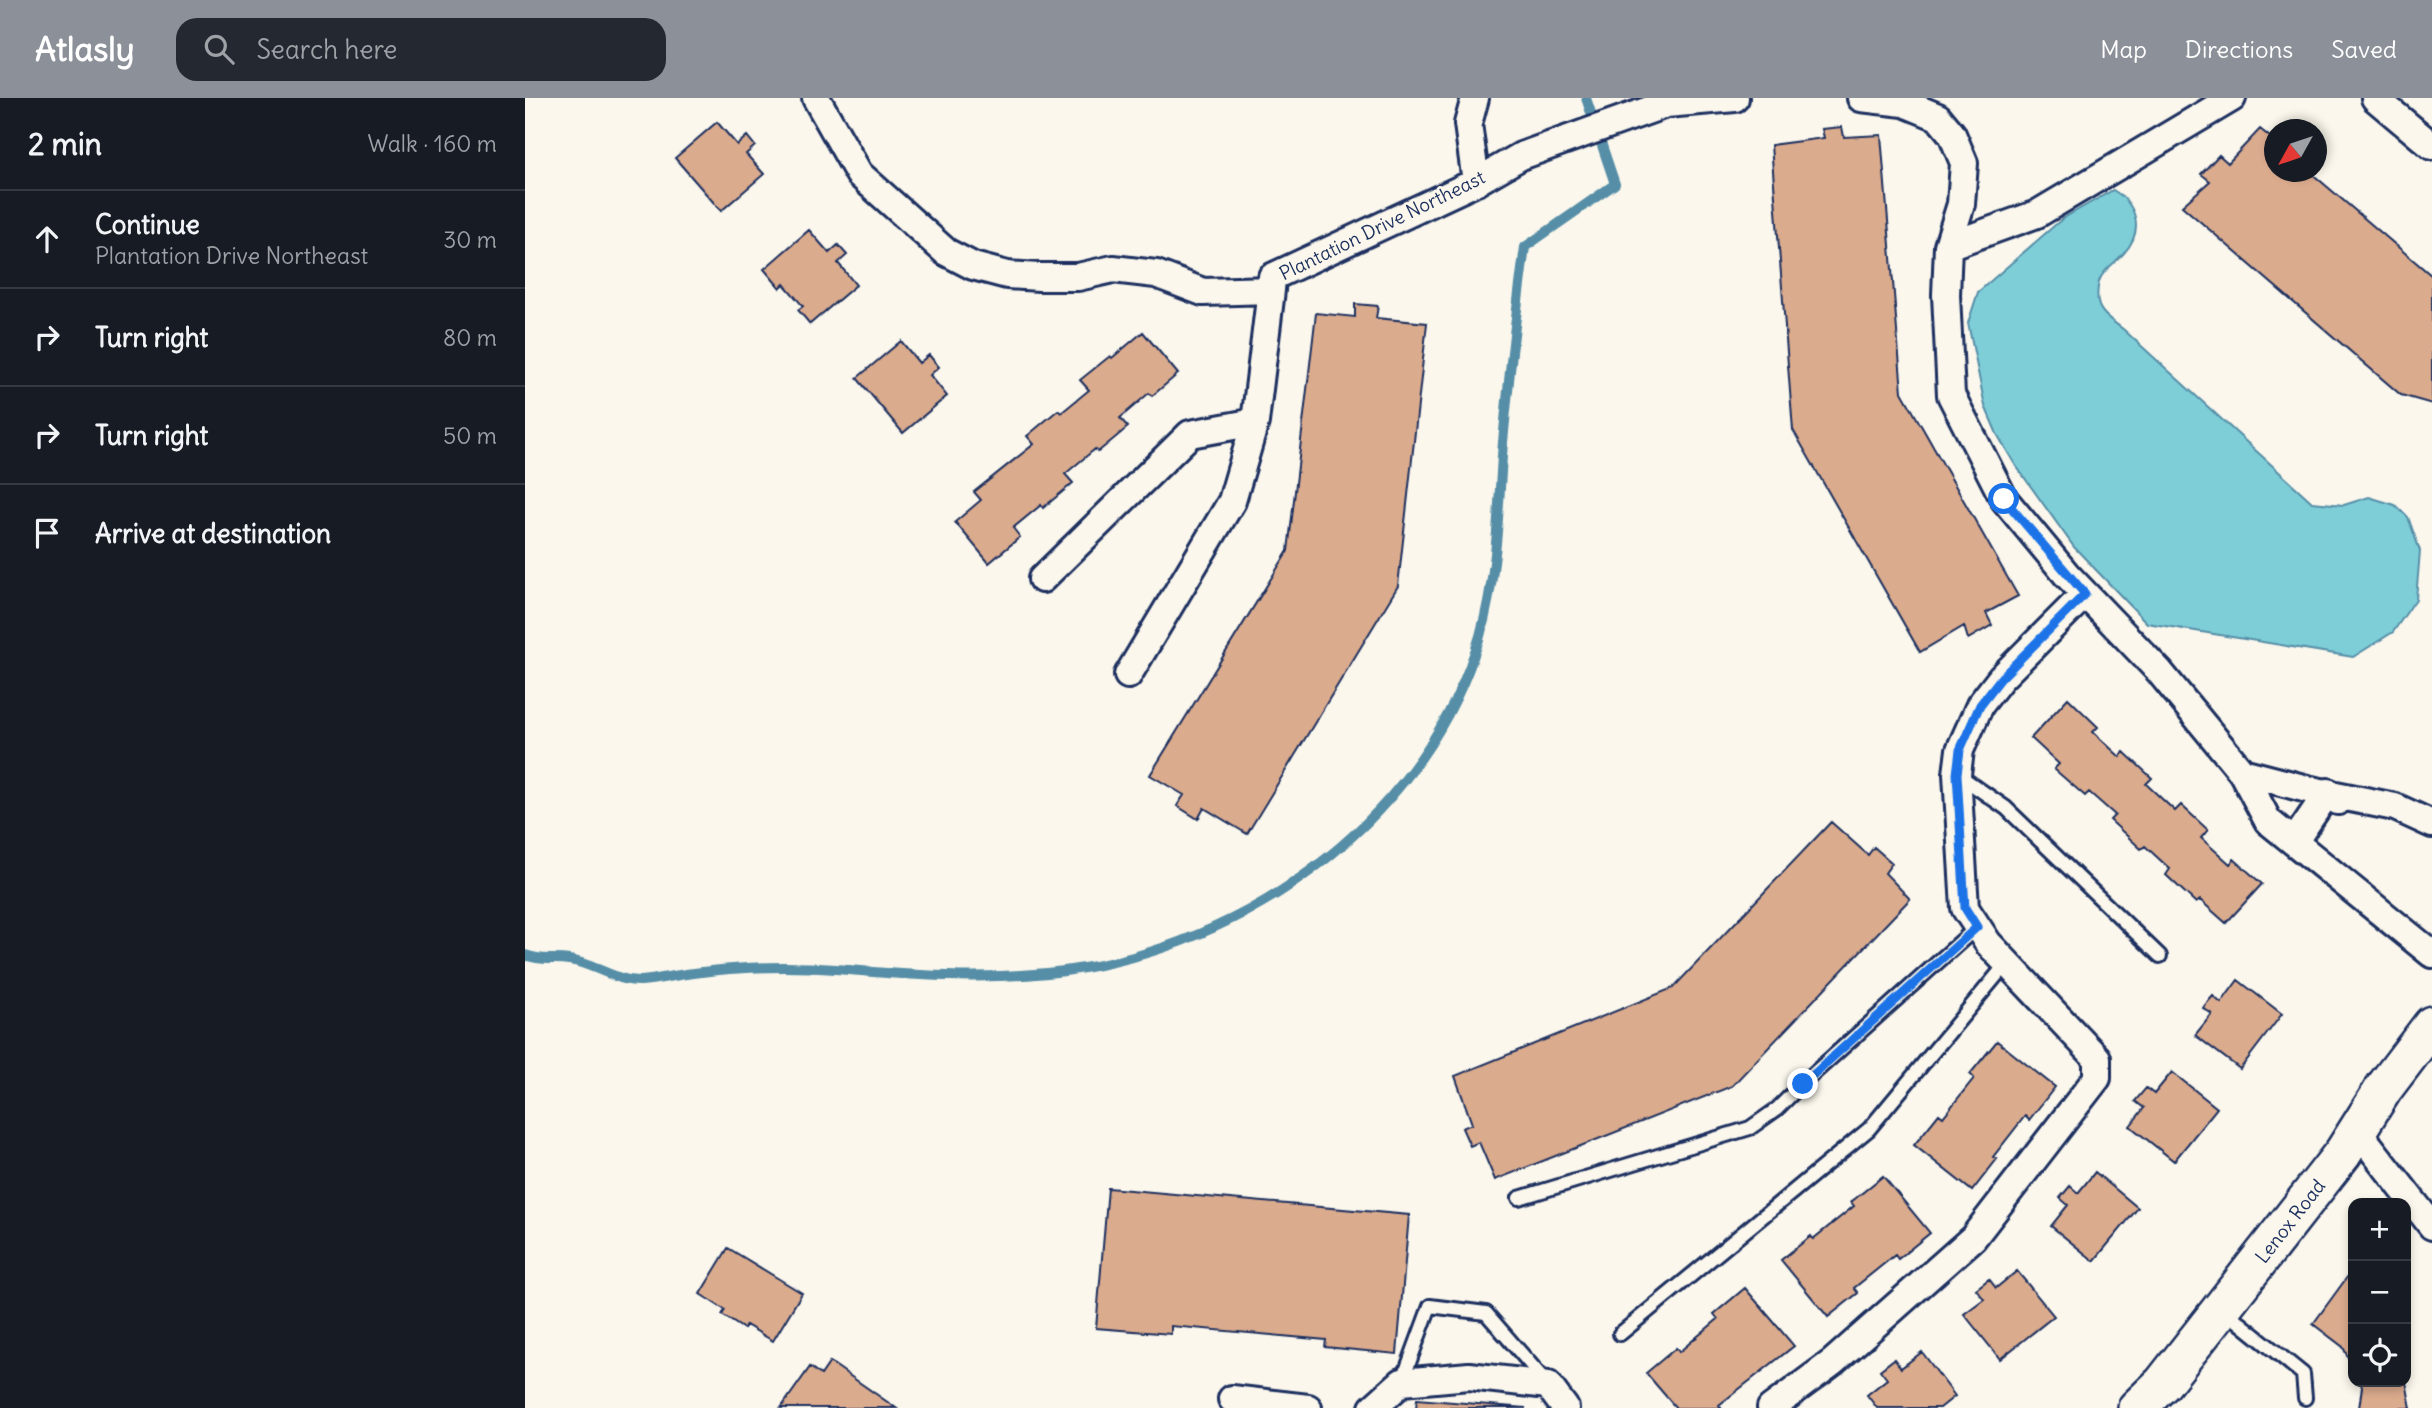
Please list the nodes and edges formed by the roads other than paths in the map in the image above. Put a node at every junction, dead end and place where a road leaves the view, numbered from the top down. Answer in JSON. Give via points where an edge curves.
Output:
{"nodes":[{"id":1,"x":816,"y":98,"type":"edge"},
{"id":2,"x":1475,"y":98,"type":"edge"},
{"id":3,"x":1735,"y":98,"type":"edge"},
{"id":4,"x":1861,"y":98,"type":"edge"},
{"id":5,"x":2232,"y":98,"type":"edge"},
{"id":6,"x":2375,"y":98,"type":"edge"},
{"id":7,"x":2432,"y":146,"type":"edge"},
{"id":8,"x":1476,"y":182,"type":"junction"},
{"id":9,"x":1948,"y":247,"type":"junction"},
{"id":10,"x":1271,"y":290,"type":"junction"},
{"id":11,"x":1255,"y":422,"type":"junction"},
{"id":12,"x":1042,"y":579,"type":"dead end"},
{"id":13,"x":2085,"y":594,"type":"junction"},
{"id":14,"x":1128,"y":675,"type":"dead end"},
{"id":15,"x":2242,"y":772,"type":"junction"},
{"id":16,"x":1957,"y":774,"type":"junction"},
{"id":17,"x":2328,"y":792,"type":"junction"},
{"id":18,"x":2432,"y":824,"type":"edge"},
{"id":19,"x":2294,"y":842,"type":"junction"},
{"id":20,"x":1977,"y":927,"type":"junction"},
{"id":21,"x":2432,"y":954,"type":"edge"},
{"id":22,"x":2159,"y":956,"type":"dead end"},
{"id":23,"x":2006,"y":964,"type":"junction"},
{"id":24,"x":2432,"y":1025,"type":"edge"},
{"id":25,"x":2357,"y":1130,"type":"junction"},
{"id":26,"x":1518,"y":1198,"type":"dead end"},
{"id":27,"x":2432,"y":1226,"type":"edge"},
{"id":28,"x":2222,"y":1308,"type":"junction"},
{"id":29,"x":1620,"y":1334,"type":"dead end"},
{"id":30,"x":1402,"y":1382,"type":"junction"},
{"id":31,"x":1548,"y":1385,"type":"junction"},
{"id":32,"x":2305,"y":1398,"type":"dead end"},
{"id":33,"x":1232,"y":1399,"type":"dead end"},
{"id":34,"x":1308,"y":1408,"type":"edge"},
{"id":35,"x":1373,"y":1408,"type":"edge"},
{"id":36,"x":1565,"y":1408,"type":"edge"},
{"id":37,"x":1771,"y":1408,"type":"edge"},
{"id":38,"x":2137,"y":1408,"type":"edge"}],
"edges":[{"from":1,"to":10,"type":"street","name":"Plantation Drive Northeast","via":[[859,174],[946,252],[973,266],[1039,277],[1078,277],[1114,270],[1156,274],[1203,292]]},
{"from":2,"to":8,"type":"street","via":[[1468,124]]},
{"from":3,"to":8,"type":"street","name":"Plantation Drive Northeast","via":[[1665,104],[1521,156]]},
{"from":4,"to":9,"type":"street","via":[[1904,103],[1938,117],[1952,134],[1964,163],[1961,204]]},
{"from":5,"to":9,"type":"street","via":[[2037,214]]},
{"from":6,"to":7,"type":"street"},
{"from":8,"to":10,"type":"street","name":"Plantation Drive Northeast","via":[[1272,277]]},
{"from":9,"to":13,"type":"street","via":[[1951,396],[2004,499]]},
{"from":10,"to":11,"type":"street"},
{"from":11,"to":12,"type":"street","via":[[1191,434]]},
{"from":11,"to":14,"type":"street","via":[[1232,501]]},
{"from":13,"to":15,"type":"street","via":[[2159,671]]},
{"from":13,"to":16,"type":"street","via":[[1980,705],[1960,750]]},
{"from":15,"to":17,"type":"street"},
{"from":15,"to":19,"type":"street","via":[[2268,821]]},
{"from":16,"to":20,"type":"street","via":[[1965,908]]},
{"from":16,"to":22,"type":"lane","via":[[2006,808]]},
{"from":17,"to":18,"type":"street","via":[[2345,807],[2381,813],[2396,807]]},
{"from":17,"to":19,"type":"street"},
{"from":19,"to":21,"type":"street"},
{"from":20,"to":23,"type":"street"},
{"from":20,"to":26,"type":"lane","via":[[1777,1110],[1751,1128]]},
{"from":23,"to":29,"type":"lane","via":[[1869,1129]]},
{"from":23,"to":37,"type":"street","via":[[2097,1058],[2097,1078],[1973,1238],[1833,1362]]},
{"from":24,"to":25,"type":"street","name":"Lenox Road"},
{"from":25,"to":27,"type":"street"},
{"from":25,"to":28,"type":"street","name":"Lenox Road"},
{"from":28,"to":32,"type":"lane","via":[[2303,1374]]},
{"from":28,"to":38,"type":"street","name":"Lenox Road"},
{"from":30,"to":31,"type":"street","via":[[1469,1376]]},
{"from":30,"to":31,"type":"lane","via":[[1430,1306],[1486,1313]]},
{"from":30,"to":35,"type":"street"},
{"from":31,"to":36,"type":"street"},
{"from":33,"to":34,"type":"street"}]}
